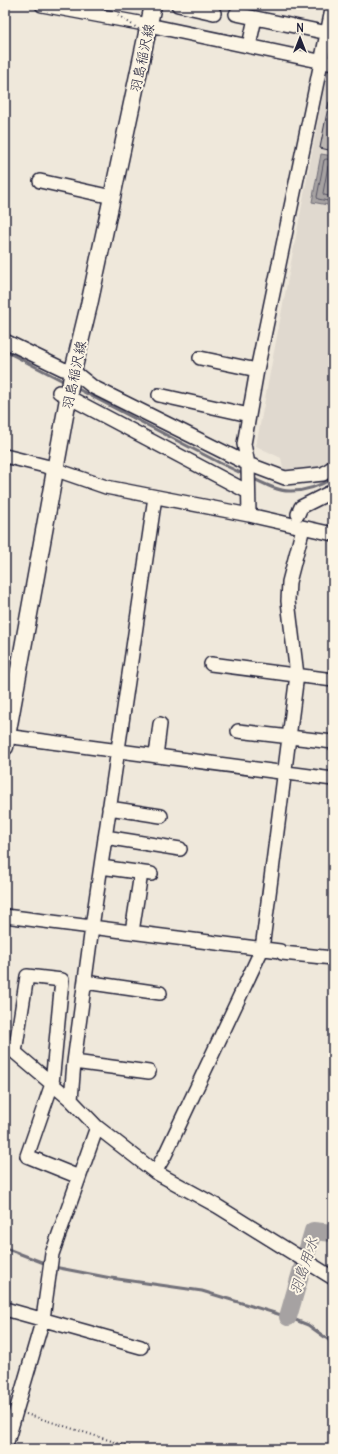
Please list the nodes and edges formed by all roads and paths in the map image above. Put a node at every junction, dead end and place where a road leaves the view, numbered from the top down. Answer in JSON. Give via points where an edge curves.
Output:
{"nodes":[{"id":1,"x":42,"y":5,"type":"edge"},
{"id":2,"x":143,"y":5,"type":"edge"},
{"id":3,"x":153,"y":5,"type":"edge"},
{"id":4,"x":178,"y":5,"type":"edge"},
{"id":5,"x":333,"y":5,"type":"edge"},
{"id":6,"x":56,"y":6,"type":"edge"},
{"id":7,"x":214,"y":13,"type":"dead end"},
{"id":8,"x":236,"y":14,"type":"dead end"},
{"id":9,"x":118,"y":15,"type":"dead end"},
{"id":10,"x":255,"y":18,"type":"junction"},
{"id":11,"x":144,"y":24,"type":"junction"},
{"id":12,"x":328,"y":33,"type":"junction"},
{"id":13,"x":156,"y":41,"type":"dead end"},
{"id":14,"x":249,"y":46,"type":"junction"},
{"id":15,"x":327,"y":63,"type":"edge"},
{"id":16,"x":40,"y":180,"type":"dead end"},
{"id":17,"x":107,"y":196,"type":"junction"},
{"id":18,"x":5,"y":341,"type":"edge"},
{"id":19,"x":200,"y":358,"type":"dead end"},
{"id":20,"x":257,"y":370,"type":"junction"},
{"id":21,"x":66,"y":382,"type":"junction"},
{"id":22,"x":159,"y":395,"type":"dead end"},
{"id":23,"x":249,"y":415,"type":"junction"},
{"id":24,"x":5,"y":456,"type":"edge"},
{"id":25,"x":333,"y":467,"type":"edge"},
{"id":26,"x":50,"y":468,"type":"junction"},
{"id":27,"x":248,"y":477,"type":"junction"},
{"id":28,"x":333,"y":491,"type":"edge"},
{"id":29,"x":154,"y":497,"type":"junction"},
{"id":30,"x":298,"y":514,"type":"dead end"},
{"id":31,"x":249,"y":515,"type":"junction"},
{"id":32,"x":303,"y":528,"type":"junction"},
{"id":33,"x":333,"y":534,"type":"edge"},
{"id":34,"x":211,"y":664,"type":"dead end"},
{"id":35,"x":297,"y":675,"type":"junction"},
{"id":36,"x":333,"y":680,"type":"edge"},
{"id":37,"x":5,"y":689,"type":"edge"},
{"id":38,"x":160,"y":724,"type":"dead end"},
{"id":39,"x":238,"y":731,"type":"dead end"},
{"id":40,"x":289,"y":737,"type":"junction"},
{"id":41,"x":6,"y":740,"type":"edge"},
{"id":42,"x":333,"y":742,"type":"edge"},
{"id":43,"x":117,"y":751,"type":"junction"},
{"id":44,"x":156,"y":756,"type":"junction"},
{"id":45,"x":284,"y":773,"type":"junction"},
{"id":46,"x":333,"y":779,"type":"edge"},
{"id":47,"x":109,"y":808,"type":"junction"},
{"id":48,"x":161,"y":816,"type":"dead end"},
{"id":49,"x":105,"y":837,"type":"junction"},
{"id":50,"x":180,"y":849,"type":"dead end"},
{"id":51,"x":101,"y":867,"type":"junction"},
{"id":52,"x":5,"y":916,"type":"edge"},
{"id":53,"x":92,"y":927,"type":"junction"},
{"id":54,"x":132,"y":932,"type":"junction"},
{"id":55,"x":262,"y":949,"type":"junction"},
{"id":56,"x":333,"y":958,"type":"edge"},
{"id":57,"x":85,"y":982,"type":"junction"},
{"id":58,"x":160,"y":993,"type":"dead end"},
{"id":59,"x":10,"y":1048,"type":"edge"},
{"id":60,"x":74,"y":1062,"type":"junction"},
{"id":61,"x":149,"y":1072,"type":"dead end"},
{"id":62,"x":52,"y":1084,"type":"junction"},
{"id":63,"x":71,"y":1100,"type":"junction"},
{"id":64,"x":97,"y":1128,"type":"junction"},
{"id":65,"x":155,"y":1172,"type":"junction"},
{"id":66,"x":79,"y":1177,"type":"junction"},
{"id":67,"x":333,"y":1278,"type":"edge"},
{"id":68,"x":5,"y":1308,"type":"edge"},
{"id":69,"x":43,"y":1319,"type":"junction"},
{"id":70,"x":141,"y":1347,"type":"dead end"},
{"id":71,"x":11,"y":1409,"type":"edge"},
{"id":72,"x":5,"y":1449,"type":"edge"},
{"id":73,"x":137,"y":1449,"type":"edge"}],
"edges":[{"from":1,"to":6,"type":"street"},
{"from":2,"to":11,"type":"main road","name":"羽島稲沢線"},
{"from":3,"to":11,"type":"main road","name":"羽島稲沢線"},
{"from":4,"to":7,"type":"street"},
{"from":5,"to":12,"type":"street"},
{"from":6,"to":11,"type":"street"},
{"from":8,"to":10,"type":"street"},
{"from":9,"to":13,"type":"path","bridge":true},
{"from":10,"to":12,"type":"street"},
{"from":10,"to":14,"type":"street"},
{"from":11,"to":14,"type":"street"},
{"from":11,"to":17,"type":"main road","name":"羽島稲沢線"},
{"from":12,"to":15,"type":"street"},
{"from":14,"to":15,"type":"street"},
{"from":15,"to":20,"type":"street"},
{"from":16,"to":17,"type":"street"},
{"from":17,"to":21,"type":"main road","name":"羽島稲沢線"},
{"from":18,"to":21,"type":"street"},
{"from":19,"to":20,"type":"street"},
{"from":20,"to":23,"type":"street"},
{"from":21,"to":26,"type":"main road","name":"羽島稲沢線"},
{"from":21,"to":27,"type":"street"},
{"from":21,"to":27,"type":"street","via":[[93,387]]},
{"from":22,"to":23,"type":"street"},
{"from":23,"to":27,"type":"street","via":[[244,444]]},
{"from":24,"to":26,"type":"street"},
{"from":25,"to":27,"type":"street","via":[[323,474],[285,478]]},
{"from":26,"to":29,"type":"street","via":[[106,487]]},
{"from":26,"to":37,"type":"main road","name":"羽島稲沢線"},
{"from":26,"to":41,"type":"main road","name":"羽島稲沢線"},
{"from":27,"to":31,"type":"street"},
{"from":28,"to":30,"type":"street","via":[[301,507]]},
{"from":29,"to":31,"type":"street"},
{"from":29,"to":43,"type":"street"},
{"from":31,"to":32,"type":"street"},
{"from":32,"to":33,"type":"street"},
{"from":32,"to":35,"type":"street","via":[[289,582],[288,601]]},
{"from":34,"to":35,"type":"street"},
{"from":35,"to":36,"type":"street"},
{"from":35,"to":40,"type":"street"},
{"from":38,"to":44,"type":"street"},
{"from":39,"to":40,"type":"street"},
{"from":40,"to":42,"type":"street"},
{"from":40,"to":45,"type":"street"},
{"from":41,"to":43,"type":"street"},
{"from":43,"to":44,"type":"street"},
{"from":43,"to":47,"type":"street"},
{"from":44,"to":45,"type":"street"},
{"from":45,"to":46,"type":"street"},
{"from":45,"to":55,"type":"street"},
{"from":47,"to":48,"type":"street"},
{"from":47,"to":49,"type":"street"},
{"from":49,"to":50,"type":"street"},
{"from":49,"to":51,"type":"street"},
{"from":51,"to":53,"type":"street"},
{"from":51,"to":54,"type":"street","via":[[146,874]]},
{"from":52,"to":53,"type":"street"},
{"from":53,"to":54,"type":"street"},
{"from":53,"to":57,"type":"street"},
{"from":54,"to":55,"type":"street"},
{"from":55,"to":56,"type":"street"},
{"from":55,"to":65,"type":"street"},
{"from":57,"to":58,"type":"street"},
{"from":57,"to":60,"type":"street"},
{"from":59,"to":62,"type":"street"},
{"from":59,"to":62,"type":"street","via":[[27,976],[62,980]]},
{"from":60,"to":61,"type":"street"},
{"from":60,"to":63,"type":"street"},
{"from":62,"to":63,"type":"street"},
{"from":62,"to":66,"type":"street","via":[[27,1156]]},
{"from":63,"to":64,"type":"street"},
{"from":64,"to":65,"type":"street"},
{"from":64,"to":66,"type":"street"},
{"from":65,"to":67,"type":"street","via":[[217,1206]]},
{"from":66,"to":69,"type":"street","via":[[52,1254]]},
{"from":68,"to":69,"type":"street"},
{"from":69,"to":70,"type":"street"},
{"from":69,"to":71,"type":"street"},
{"from":71,"to":72,"type":"street"},
{"from":71,"to":73,"type":"path"}]}
